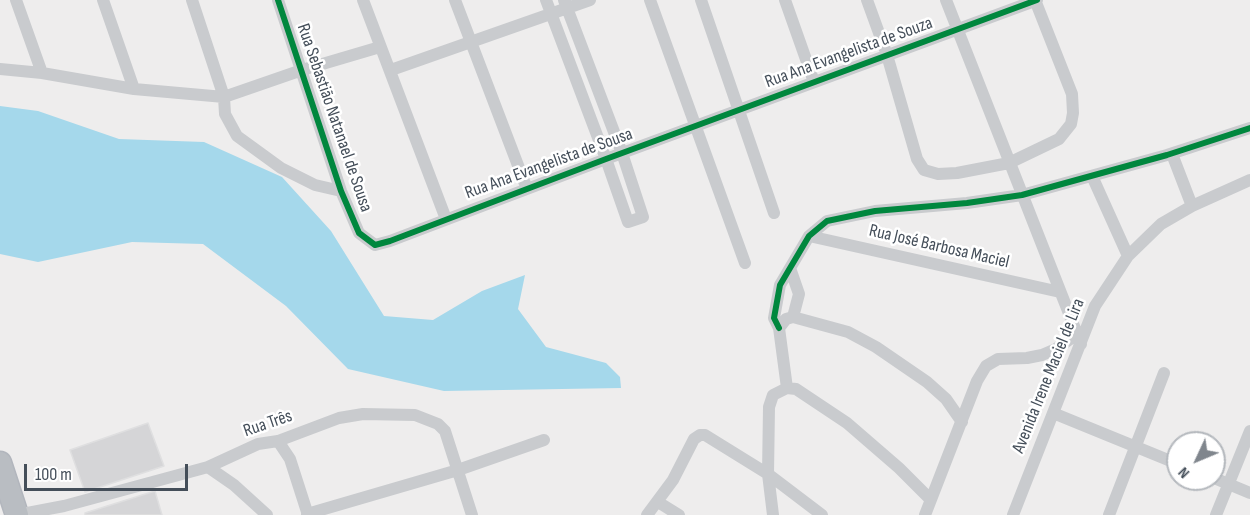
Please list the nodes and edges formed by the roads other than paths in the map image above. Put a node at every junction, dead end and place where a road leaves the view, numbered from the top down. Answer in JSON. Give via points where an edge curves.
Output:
{"nodes":[{"id":1,"x":16,"y":0,"type":"edge"},
{"id":2,"x":103,"y":0,"type":"edge"},
{"id":3,"x":192,"y":0,"type":"edge"},
{"id":4,"x":278,"y":0,"type":"edge"},
{"id":5,"x":363,"y":0,"type":"edge"},
{"id":6,"x":455,"y":0,"type":"edge"},
{"id":7,"x":546,"y":0,"type":"edge"},
{"id":8,"x":590,"y":0,"type":"edge"},
{"id":9,"x":650,"y":0,"type":"edge"},
{"id":10,"x":701,"y":0,"type":"edge"},
{"id":11,"x":784,"y":0,"type":"edge"},
{"id":12,"x":867,"y":0,"type":"edge"},
{"id":13,"x":946,"y":0,"type":"edge"},
{"id":14,"x":1036,"y":0,"type":"edge"},
{"id":15,"x":565,"y":4,"type":"edge"},
{"id":16,"x":551,"y":14,"type":"junction"},
{"id":17,"x":957,"y":29,"type":"junction"},
{"id":18,"x":470,"y":41,"type":"junction"},
{"id":19,"x":380,"y":47,"type":"junction"},
{"id":20,"x":887,"y":55,"type":"junction"},
{"id":21,"x":0,"y":69,"type":"edge"},
{"id":22,"x":302,"y":70,"type":"junction"},
{"id":23,"x":391,"y":70,"type":"junction"},
{"id":24,"x":42,"y":73,"type":"junction"},
{"id":25,"x":814,"y":82,"type":"junction"},
{"id":26,"x":134,"y":89,"type":"junction"},
{"id":27,"x":224,"y":97,"type":"junction"},
{"id":28,"x":739,"y":109,"type":"junction"},
{"id":29,"x":696,"y":125,"type":"junction"},
{"id":30,"x":1250,"y":130,"type":"edge"},
{"id":31,"x":622,"y":153,"type":"junction"},
{"id":32,"x":1172,"y":154,"type":"junction"},
{"id":33,"x":606,"y":159,"type":"junction"},
{"id":34,"x":1009,"y":163,"type":"junction"},
{"id":35,"x":1092,"y":176,"type":"junction"},
{"id":36,"x":1250,"y":180,"type":"edge"},
{"id":37,"x":527,"y":189,"type":"junction"},
{"id":38,"x":341,"y":191,"type":"junction"},
{"id":39,"x":1022,"y":195,"type":"junction"},
{"id":40,"x":1192,"y":206,"type":"junction"},
{"id":41,"x":774,"y":213,"type":"dead end"},
{"id":42,"x":446,"y":219,"type":"junction"},
{"id":43,"x":809,"y":236,"type":"junction"},
{"id":44,"x":369,"y":242,"type":"joint"},
{"id":45,"x":1128,"y":256,"type":"junction"},
{"id":46,"x":745,"y":263,"type":"dead end"},
{"id":47,"x":790,"y":268,"type":"junction"},
{"id":48,"x":1060,"y":292,"type":"junction"},
{"id":49,"x":793,"y":317,"type":"junction"},
{"id":50,"x":779,"y":328,"type":"junction"},
{"id":51,"x":1079,"y":339,"type":"junction"},
{"id":52,"x":1164,"y":373,"type":"dead end"},
{"id":53,"x":787,"y":388,"type":"junction"},
{"id":54,"x":1053,"y":413,"type":"junction"},
{"id":55,"x":962,"y":422,"type":"junction"},
{"id":56,"x":1250,"y":431,"type":"edge"},
{"id":57,"x":544,"y":440,"type":"dead end"},
{"id":58,"x":278,"y":441,"type":"junction"},
{"id":59,"x":1135,"y":447,"type":"junction"},
{"id":60,"x":1166,"y":459,"type":"edge"},
{"id":61,"x":0,"y":463,"type":"edge"},
{"id":62,"x":208,"y":467,"type":"junction"},
{"id":63,"x":458,"y":470,"type":"junction"},
{"id":64,"x":768,"y":474,"type":"junction"},
{"id":65,"x":1226,"y":483,"type":"edge"},
{"id":66,"x":1229,"y":484,"type":"junction"},
{"id":67,"x":1250,"y":493,"type":"edge"},
{"id":68,"x":930,"y":499,"type":"junction"},
{"id":69,"x":658,"y":502,"type":"junction"},
{"id":70,"x":308,"y":514,"type":"edge"},
{"id":71,"x":17,"y":515,"type":"edge"},
{"id":72,"x":267,"y":515,"type":"edge"},
{"id":73,"x":472,"y":515,"type":"edge"},
{"id":74,"x":647,"y":515,"type":"edge"},
{"id":75,"x":679,"y":515,"type":"edge"},
{"id":76,"x":773,"y":515,"type":"edge"},
{"id":77,"x":822,"y":515,"type":"edge"},
{"id":78,"x":925,"y":515,"type":"edge"},
{"id":79,"x":1013,"y":515,"type":"edge"},
{"id":80,"x":1108,"y":515,"type":"edge"},
{"id":81,"x":1216,"y":515,"type":"edge"}],
"edges":[{"from":1,"to":24,"type":"street"},
{"from":2,"to":26,"type":"street"},
{"from":3,"to":27,"type":"street"},
{"from":4,"to":22,"type":"street","name":"Rua Sebastião Natanael de Sousa"},
{"from":5,"to":19,"type":"street"},
{"from":6,"to":18,"type":"street"},
{"from":7,"to":16,"type":"street"},
{"from":8,"to":15,"type":"street"},
{"from":9,"to":29,"type":"street"},
{"from":10,"to":28,"type":"street"},
{"from":11,"to":25,"type":"street"},
{"from":12,"to":20,"type":"street"},
{"from":13,"to":17,"type":"street"},
{"from":14,"to":17,"type":"street","name":"Rua Ana Evangelista de Souza"},
{"from":14,"to":34,"type":"street","via":[[1072,94],[1073,113],[1071,124],[1059,139]]},
{"from":15,"to":16,"type":"street"},
{"from":15,"to":31,"type":"street"},
{"from":16,"to":18,"type":"street"},
{"from":16,"to":33,"type":"street"},
{"from":17,"to":20,"type":"street","name":"Rua Ana Evangelista de Souza"},
{"from":17,"to":34,"type":"street"},
{"from":18,"to":23,"type":"street"},
{"from":18,"to":37,"type":"street"},
{"from":19,"to":22,"type":"street"},
{"from":19,"to":23,"type":"street"},
{"from":20,"to":25,"type":"street","name":"Rua Ana Evangelista de Souza"},
{"from":20,"to":34,"type":"street","via":[[917,159],[924,170],[957,173]]},
{"from":21,"to":24,"type":"street"},
{"from":22,"to":27,"type":"street"},
{"from":22,"to":38,"type":"street","name":"Rua Sebastião Natanael de Sousa"},
{"from":23,"to":42,"type":"street"},
{"from":24,"to":26,"type":"street"},
{"from":25,"to":28,"type":"street","name":"Rua Ana Evangelista de Souza"},
{"from":26,"to":27,"type":"street"},
{"from":27,"to":38,"type":"street","via":[[225,114],[237,136],[281,168],[315,185]]},
{"from":28,"to":29,"type":"street","name":"Rua Ana Evangelista de Sousa"},
{"from":28,"to":41,"type":"street"},
{"from":29,"to":31,"type":"street","name":"Rua Ana Evangelista de Sousa"},
{"from":29,"to":46,"type":"street"},
{"from":30,"to":32,"type":"street"},
{"from":31,"to":33,"type":"street","name":"Rua Ana Evangelista de Sousa"},
{"from":31,"to":33,"type":"street","via":[[643,217],[628,222]]},
{"from":32,"to":35,"type":"street"},
{"from":32,"to":40,"type":"street"},
{"from":33,"to":37,"type":"street","name":"Rua Ana Evangelista de Sousa"},
{"from":34,"to":39,"type":"street"},
{"from":35,"to":39,"type":"street"},
{"from":35,"to":45,"type":"street"},
{"from":36,"to":40,"type":"street","name":"Avenida Irene Maciel de Lira"},
{"from":37,"to":42,"type":"street","name":"Rua Ana Evangelista de Sousa"},
{"from":38,"to":44,"type":"street","name":"Rua Sebastião Natanael de Sousa","via":[[359,233]]},
{"from":39,"to":43,"type":"street","via":[[875,211],[827,221]]},
{"from":39,"to":48,"type":"street"},
{"from":40,"to":45,"type":"street","name":"Avenida Irene Maciel de Lira","via":[[1161,224]]},
{"from":42,"to":44,"type":"street","name":"Rua Ana Evangelista de Sousa","via":[[390,241],[375,245]]},
{"from":43,"to":47,"type":"street"},
{"from":43,"to":48,"type":"street","name":"Rua José Barbosa Maciel"},
{"from":45,"to":51,"type":"street","name":"Avenida Irene Maciel de Lira"},
{"from":47,"to":49,"type":"street","via":[[799,294]]},
{"from":47,"to":50,"type":"street","via":[[780,285],[774,318]]},
{"from":48,"to":51,"type":"street"},
{"from":49,"to":50,"type":"street"},
{"from":49,"to":55,"type":"street","via":[[848,332],[876,347],[927,382],[946,399]]},
{"from":50,"to":53,"type":"street"},
{"from":51,"to":54,"type":"street","name":"Avenida Irene Maciel de Lira"},
{"from":51,"to":55,"type":"street","via":[[1042,355],[998,359],[986,366]]},
{"from":52,"to":59,"type":"street"},
{"from":53,"to":64,"type":"street","via":[[773,394],[769,407]]},
{"from":53,"to":68,"type":"street","via":[[796,389],[847,423]]},
{"from":54,"to":59,"type":"street"},
{"from":54,"to":79,"type":"street","name":"Avenida Irene Maciel de Lira"},
{"from":55,"to":68,"type":"street"},
{"from":56,"to":66,"type":"street"},
{"from":57,"to":63,"type":"street"},
{"from":58,"to":62,"type":"street","name":"Rua Três","via":[[258,444]]},
{"from":58,"to":63,"type":"street","name":"Rua Três","via":[[339,418],[363,414],[415,415],[445,431]]},
{"from":58,"to":70,"type":"street","via":[[290,459]]},
{"from":59,"to":60,"type":"street"},
{"from":59,"to":80,"type":"street"},
{"from":61,"to":71,"type":"highway"},
{"from":62,"to":71,"type":"street","name":"Rua Três"},
{"from":62,"to":72,"type":"street"},
{"from":63,"to":70,"type":"street"},
{"from":63,"to":73,"type":"street","name":"Rua Três"},
{"from":64,"to":69,"type":"street","via":[[700,435]]},
{"from":64,"to":76,"type":"street"},
{"from":64,"to":77,"type":"street"},
{"from":65,"to":66,"type":"street"},
{"from":66,"to":67,"type":"street"},
{"from":66,"to":81,"type":"street"},
{"from":68,"to":78,"type":"street"},
{"from":69,"to":74,"type":"street"},
{"from":69,"to":75,"type":"street"}]}
